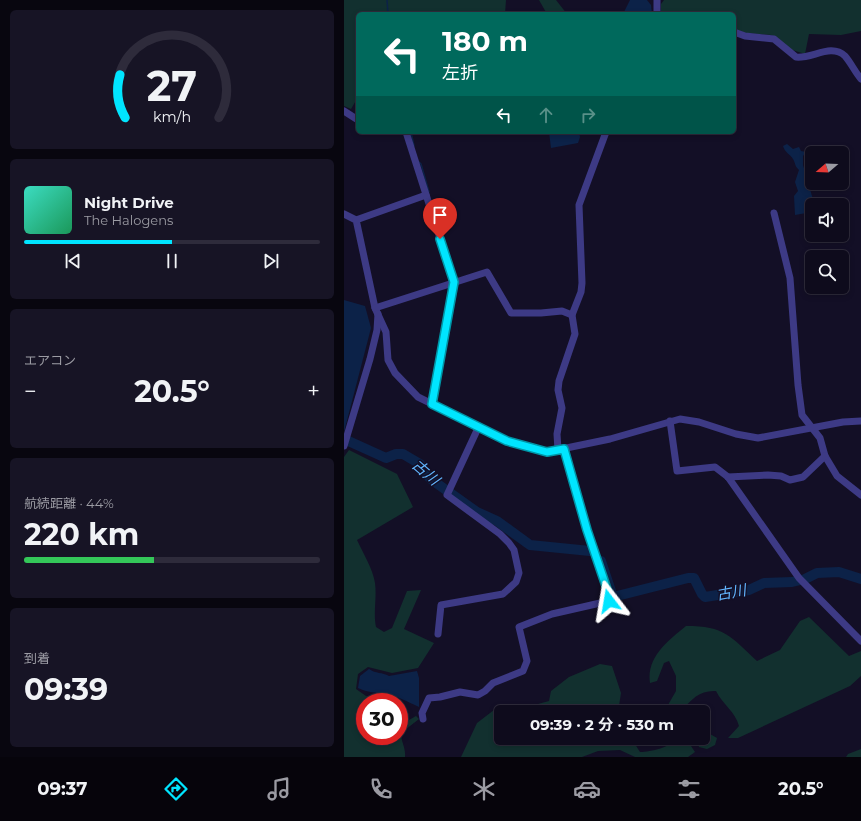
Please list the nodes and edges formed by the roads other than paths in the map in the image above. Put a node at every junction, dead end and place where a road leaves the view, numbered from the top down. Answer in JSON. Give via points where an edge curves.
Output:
{"nodes":[{"id":1,"x":656,"y":0,"type":"edge"},
{"id":2,"x":657,"y":12,"type":"edge"},
{"id":3,"x":736,"y":33,"type":"edge"},
{"id":4,"x":861,"y":79,"type":"edge"},
{"id":5,"x":344,"y":111,"type":"edge"},
{"id":6,"x":356,"y":119,"type":"edge"},
{"id":7,"x":407,"y":134,"type":"edge"},
{"id":8,"x":605,"y":134,"type":"edge"},
{"id":9,"x":426,"y":195,"type":"junction"},
{"id":10,"x":774,"y":213,"type":"dead end"},
{"id":11,"x":344,"y":214,"type":"edge"},
{"id":12,"x":356,"y":220,"type":"junction"},
{"id":13,"x":454,"y":282,"type":"junction"},
{"id":14,"x":376,"y":311,"type":"junction"},
{"id":15,"x":572,"y":315,"type":"junction"},
{"id":16,"x":432,"y":404,"type":"junction"},
{"id":17,"x":670,"y":421,"type":"junction"},
{"id":18,"x":861,"y":421,"type":"edge"},
{"id":19,"x":479,"y":426,"type":"junction"},
{"id":20,"x":812,"y":427,"type":"junction"},
{"id":21,"x":345,"y":442,"type":"edge"},
{"id":22,"x":561,"y":449,"type":"junction"},
{"id":23,"x":825,"y":456,"type":"junction"},
{"id":24,"x":728,"y":477,"type":"junction"},
{"id":25,"x":861,"y":495,"type":"edge"},
{"id":26,"x":438,"y":634,"type":"dead end"},
{"id":27,"x":861,"y":640,"type":"edge"},
{"id":28,"x":423,"y":719,"type":"dead end"}],
"edges":[{"from":1,"to":2,"type":"street"},
{"from":3,"to":4,"type":"street","via":[[774,39],[796,57],[829,51],[839,52],[845,56]]},
{"from":5,"to":6,"type":"street"},
{"from":7,"to":9,"type":"street"},
{"from":8,"to":15,"type":"street","via":[[579,205],[582,283]]},
{"from":9,"to":12,"type":"street"},
{"from":9,"to":13,"type":"street"},
{"from":10,"to":20,"type":"street","via":[[790,278],[802,415]]},
{"from":11,"to":12,"type":"street"},
{"from":12,"to":14,"type":"street"},
{"from":13,"to":14,"type":"street"},
{"from":13,"to":15,"type":"street","via":[[487,272],[511,312],[562,311]]},
{"from":13,"to":16,"type":"street"},
{"from":14,"to":16,"type":"street","via":[[386,332],[391,367],[412,392]]},
{"from":14,"to":21,"type":"street","via":[[376,330],[370,359]]},
{"from":15,"to":22,"type":"street","via":[[575,334],[558,385],[562,408],[557,434]]},
{"from":16,"to":19,"type":"street"},
{"from":17,"to":20,"type":"street","via":[[685,419],[758,438]]},
{"from":17,"to":22,"type":"street"},
{"from":17,"to":24,"type":"street","via":[[677,471],[715,467]]},
{"from":18,"to":20,"type":"street"},
{"from":19,"to":22,"type":"street","via":[[519,445],[547,452]]},
{"from":19,"to":26,"type":"street","via":[[447,495],[509,543],[514,550],[519,573],[516,582],[503,594],[441,605]]},
{"from":20,"to":23,"type":"street","via":[[821,442]]},
{"from":22,"to":28,"type":"street","via":[[609,601],[547,615],[518,628],[527,661],[523,671],[493,683],[478,695],[460,692],[429,698],[422,713]]},
{"from":23,"to":24,"type":"street","via":[[803,477],[790,480],[768,475]]},
{"from":23,"to":25,"type":"street","via":[[841,480]]},
{"from":24,"to":27,"type":"street","via":[[800,580]]}]}
